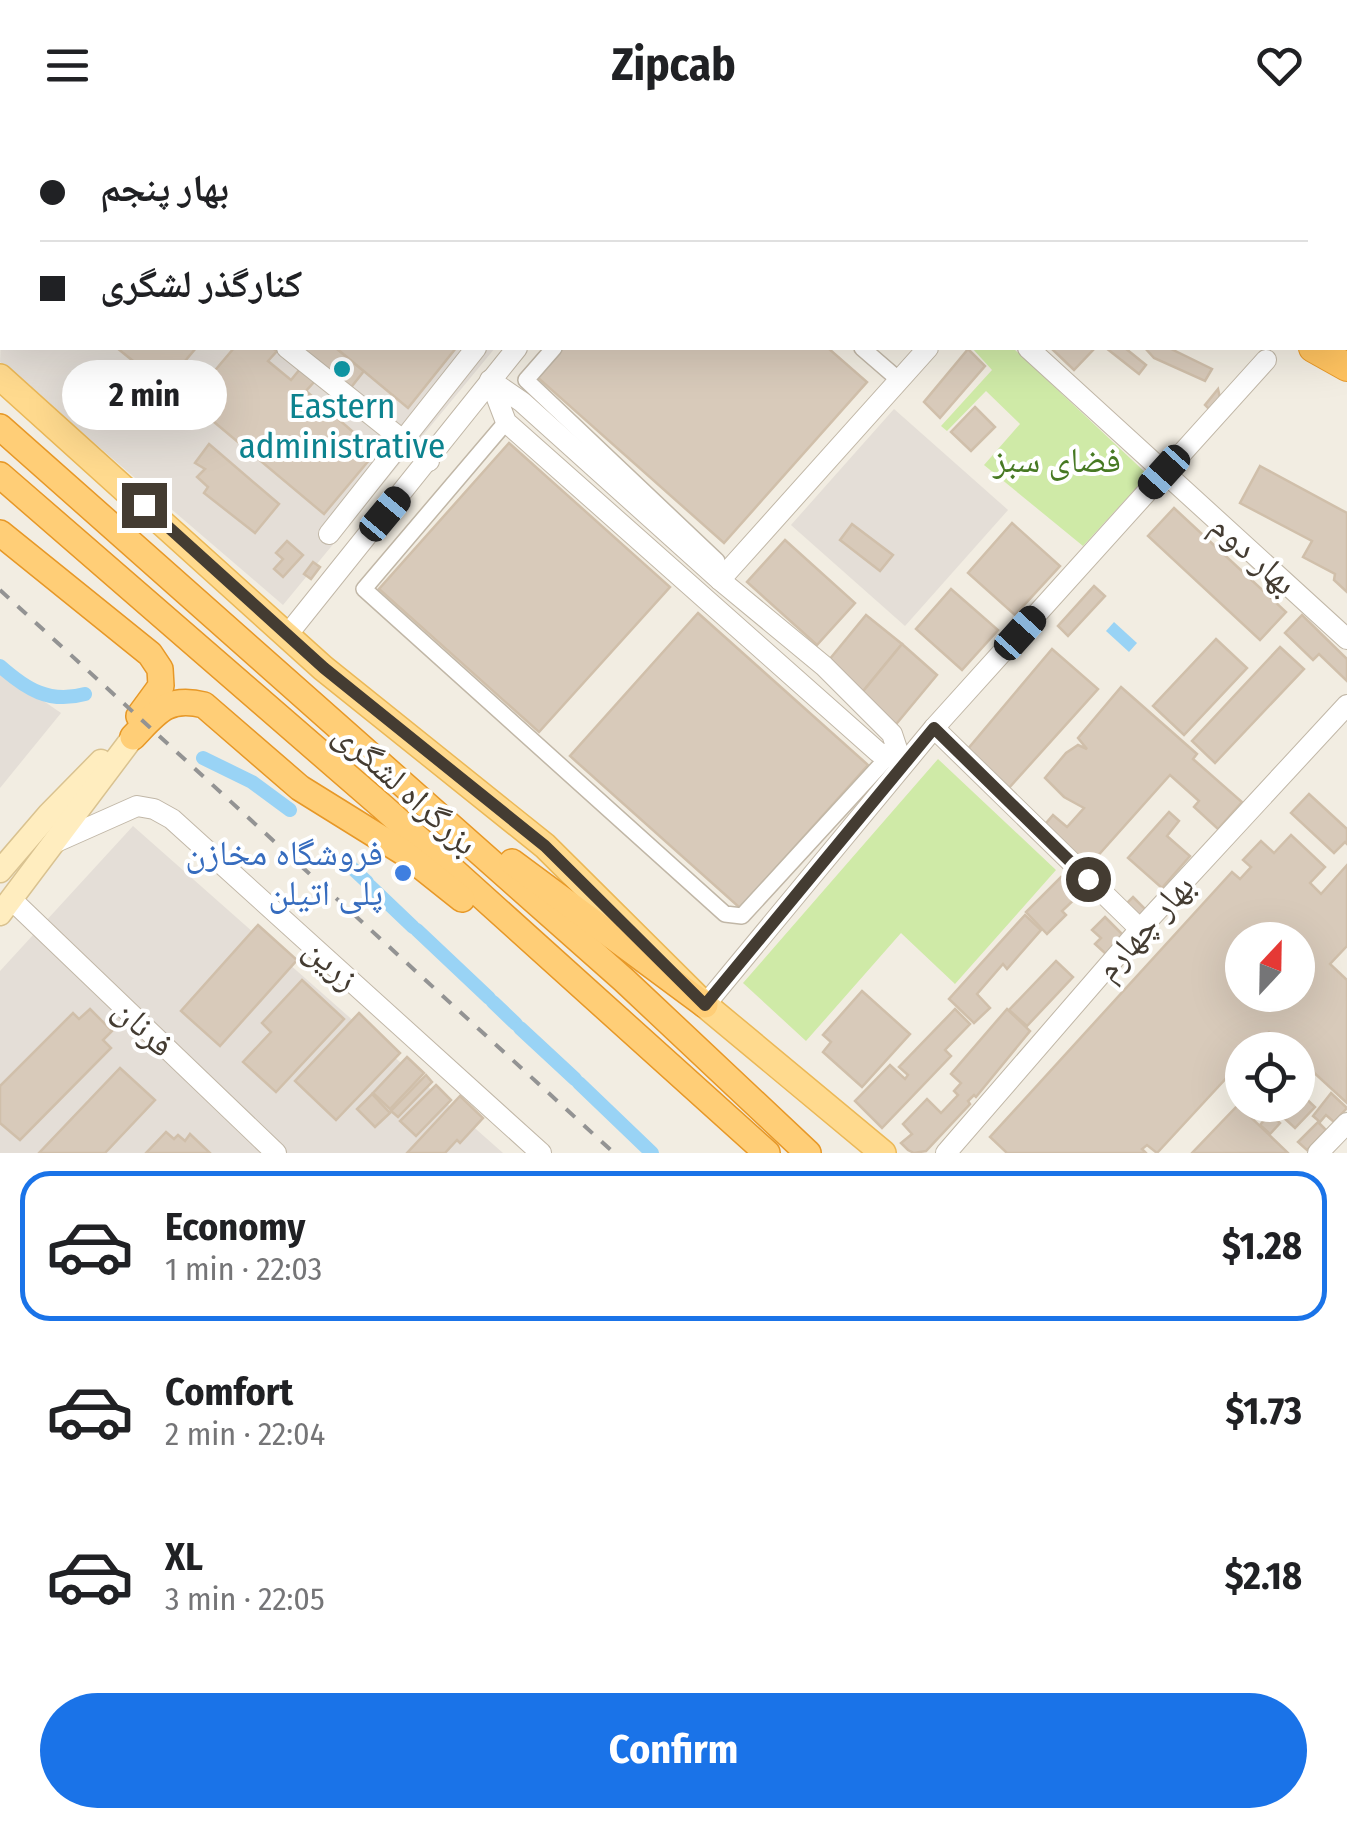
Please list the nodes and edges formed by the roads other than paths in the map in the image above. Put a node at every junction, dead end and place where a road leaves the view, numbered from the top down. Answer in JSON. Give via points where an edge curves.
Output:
{"nodes":[{"id":1,"x":289,"y":350,"type":"edge"},
{"id":2,"x":474,"y":350,"type":"edge"},
{"id":3,"x":515,"y":350,"type":"edge"},
{"id":4,"x":552,"y":350,"type":"edge"},
{"id":5,"x":864,"y":350,"type":"edge"},
{"id":6,"x":926,"y":350,"type":"edge"},
{"id":7,"x":1030,"y":350,"type":"edge"},
{"id":8,"x":1317,"y":350,"type":"edge"},
{"id":9,"x":1266,"y":360,"type":"dead end"},
{"id":10,"x":1347,"y":367,"type":"edge"},
{"id":11,"x":0,"y":377,"type":"edge"},
{"id":12,"x":490,"y":380,"type":"junction"},
{"id":13,"x":898,"y":380,"type":"junction"},
{"id":14,"x":506,"y":422,"type":"junction"},
{"id":15,"x":0,"y":427,"type":"edge"},
{"id":16,"x":402,"y":438,"type":"junction"},
{"id":17,"x":430,"y":460,"type":"junction"},
{"id":18,"x":1164,"y":472,"type":"junction"},
{"id":19,"x":0,"y":476,"type":"edge"},
{"id":20,"x":0,"y":533,"type":"edge"},
{"id":21,"x":329,"y":534,"type":"dead end"},
{"id":22,"x":720,"y":580,"type":"junction"},
{"id":23,"x":288,"y":634,"type":"junction"},
{"id":24,"x":1347,"y":639,"type":"edge"},
{"id":25,"x":1347,"y":705,"type":"edge"},
{"id":26,"x":934,"y":728,"type":"junction"},
{"id":27,"x":129,"y":734,"type":"junction"},
{"id":28,"x":888,"y":757,"type":"junction"},
{"id":29,"x":424,"y":803,"type":"junction"},
{"id":30,"x":56,"y":842,"type":"junction"},
{"id":31,"x":4,"y":867,"type":"edge"},
{"id":32,"x":13,"y":899,"type":"edge"},
{"id":33,"x":1140,"y":930,"type":"junction"},
{"id":34,"x":552,"y":962,"type":"junction"},
{"id":35,"x":705,"y":1005,"type":"junction"},
{"id":36,"x":1347,"y":1123,"type":"edge"},
{"id":37,"x":276,"y":1153,"type":"edge"},
{"id":38,"x":541,"y":1153,"type":"edge"},
{"id":39,"x":768,"y":1153,"type":"edge"},
{"id":40,"x":808,"y":1153,"type":"edge"},
{"id":41,"x":883,"y":1153,"type":"edge"},
{"id":42,"x":946,"y":1153,"type":"edge"},
{"id":43,"x":1318,"y":1153,"type":"edge"}],
"edges":[{"from":1,"to":16,"type":"street"},
{"from":2,"to":16,"type":"street"},
{"from":3,"to":12,"type":"street"},
{"from":4,"to":22,"type":"street","via":[[526,380],[717,562]]},
{"from":5,"to":13,"type":"street"},
{"from":6,"to":13,"type":"street"},
{"from":7,"to":18,"type":"street","name":"بهار دوم"},
{"from":8,"to":10,"type":"highway"},
{"from":9,"to":18,"type":"street"},
{"from":11,"to":23,"type":"main road"},
{"from":12,"to":14,"type":"street"},
{"from":12,"to":17,"type":"street"},
{"from":12,"to":22,"type":"street"},
{"from":13,"to":22,"type":"street"},
{"from":14,"to":28,"type":"street"},
{"from":14,"to":28,"type":"street","via":[[364,589],[724,914],[742,916]]},
{"from":15,"to":29,"type":"highway","name":"بزرگراه لشگری"},
{"from":16,"to":17,"type":"street"},
{"from":16,"to":21,"type":"street"},
{"from":17,"to":23,"type":"street"},
{"from":18,"to":24,"type":"street","name":"بهار دوم"},
{"from":18,"to":26,"type":"street"},
{"from":19,"to":34,"type":"highway","name":"بزرگراه لشگری"},
{"from":20,"to":27,"type":"highway","via":[[160,669],[161,686]]},
{"from":22,"to":28,"type":"street","via":[[824,666],[892,734],[897,749]]},
{"from":23,"to":35,"type":"main road","via":[[545,846]]},
{"from":25,"to":33,"type":"street","name":"بهار چهارم"},
{"from":26,"to":33,"type":"street"},
{"from":26,"to":35,"type":"street"},
{"from":27,"to":30,"type":"main road"},
{"from":27,"to":31,"type":"main road"},
{"from":27,"to":34,"type":"highway","via":[[162,707],[186,700],[204,705],[300,788],[404,852]]},
{"from":29,"to":35,"type":"highway"},
{"from":29,"to":40,"type":"highway","name":"بزرگراه لشگری"},
{"from":30,"to":32,"type":"main road"},
{"from":30,"to":38,"type":"street","name":"زرین","via":[[137,806],[172,819]]},
{"from":31,"to":32,"type":"main road"},
{"from":32,"to":37,"type":"street","name":"فرنان"},
{"from":33,"to":42,"type":"street","name":"بهار چهارم"},
{"from":34,"to":39,"type":"highway","name":"بزرگراه لشگری"},
{"from":35,"to":41,"type":"main road"},
{"from":36,"to":43,"type":"street"}]}
